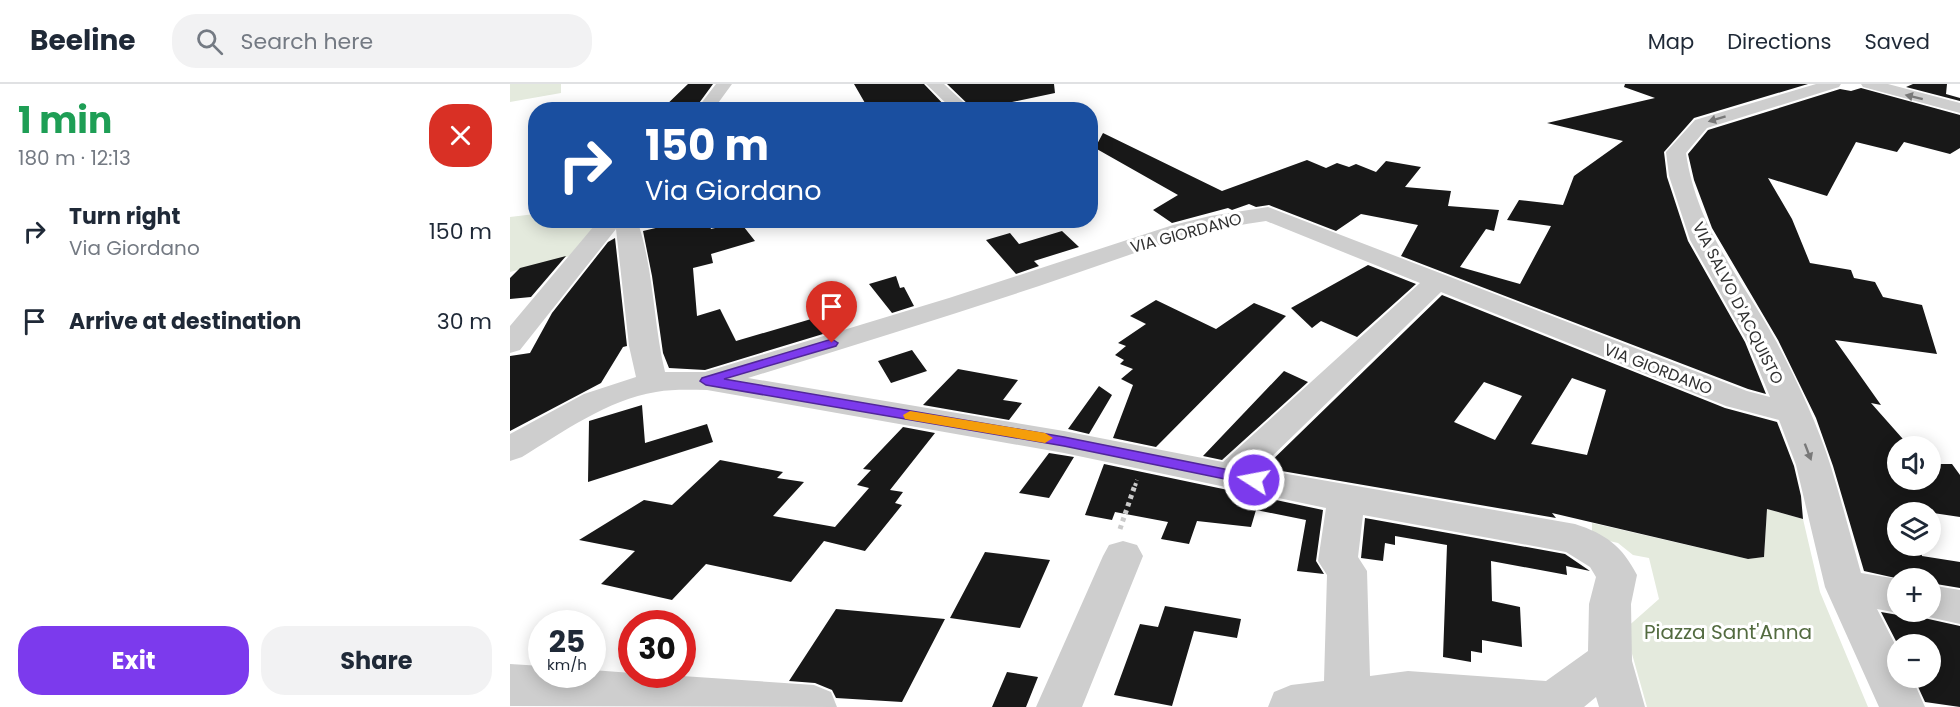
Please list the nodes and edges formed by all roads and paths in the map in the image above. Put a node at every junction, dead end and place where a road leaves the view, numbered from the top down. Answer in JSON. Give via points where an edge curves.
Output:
{"nodes":[{"id":1,"x":724,"y":84,"type":"edge"},
{"id":2,"x":934,"y":84,"type":"edge"},
{"id":3,"x":1833,"y":84,"type":"edge"},
{"id":4,"x":1844,"y":84,"type":"edge"},
{"id":5,"x":1869,"y":84,"type":"edge"},
{"id":6,"x":710,"y":102,"type":"edge"},
{"id":7,"x":955,"y":102,"type":"edge"},
{"id":8,"x":1960,"y":108,"type":"edge"},
{"id":9,"x":1750,"y":110,"type":"junction"},
{"id":10,"x":605,"y":228,"type":"edge"},
{"id":11,"x":628,"y":228,"type":"edge"},
{"id":12,"x":1437,"y":281,"type":"junction"},
{"id":13,"x":510,"y":344,"type":"edge"},
{"id":14,"x":706,"y":381,"type":"junction"},
{"id":15,"x":652,"y":382,"type":"junction"},
{"id":16,"x":1793,"y":413,"type":"junction"},
{"id":17,"x":510,"y":450,"type":"edge"},
{"id":18,"x":1146,"y":458,"type":"junction"},
{"id":19,"x":1231,"y":475,"type":"junction"},
{"id":20,"x":1346,"y":499,"type":"junction"},
{"id":21,"x":1123,"y":556,"type":"joint"},
{"id":22,"x":1845,"y":587,"type":"junction"},
{"id":23,"x":1887,"y":594,"type":"edge"},
{"id":24,"x":1941,"y":604,"type":"edge"},
{"id":25,"x":1960,"y":607,"type":"edge"},
{"id":26,"x":1610,"y":661,"type":"junction"},
{"id":27,"x":510,"y":685,"type":"edge"},
{"id":28,"x":1348,"y":703,"type":"edge"},
{"id":29,"x":1549,"y":705,"type":"edge"},
{"id":30,"x":814,"y":707,"type":"edge"},
{"id":31,"x":1059,"y":707,"type":"edge"},
{"id":32,"x":1291,"y":707,"type":"edge"},
{"id":33,"x":1622,"y":707,"type":"edge"},
{"id":34,"x":1902,"y":707,"type":"edge"}],
"edges":[{"from":1,"to":6,"type":"street"},
{"from":2,"to":7,"type":"street"},
{"from":3,"to":9,"type":"street","name":"VIA SALVO D'ACQUISTO"},
{"from":4,"to":9,"type":"street","via":[[1780,106]]},
{"from":8,"to":5,"type":"street","one_way":true},
{"from":9,"to":16,"type":"street","name":"VIA SALVO D'ACQUISTO","one_way":true,"via":[[1701,124],[1676,152],[1679,176],[1702,240],[1761,340]]},
{"from":10,"to":13,"type":"street"},
{"from":11,"to":15,"type":"street"},
{"from":12,"to":14,"type":"street","name":"VIA GIORDANO","via":[[1268,214],[1241,216]]},
{"from":12,"to":16,"type":"street","name":"VIA GIORDANO","via":[[1737,399]]},
{"from":12,"to":19,"type":"street"},
{"from":14,"to":15,"type":"street"},
{"from":14,"to":18,"type":"street"},
{"from":15,"to":17,"type":"street","via":[[590,402]]},
{"from":16,"to":22,"type":"street","name":"VIA SALVO D'ACQUISTO","one_way":true,"via":[[1813,465]]},
{"from":18,"to":19,"type":"street"},
{"from":18,"to":21,"type":"path","via":[[1120,524]]},
{"from":19,"to":20,"type":"street"},
{"from":20,"to":26,"type":"street","via":[[1575,539],[1604,556],[1617,575],[1610,604]]},
{"from":20,"to":28,"type":"street","via":[[1338,561],[1347,572]]},
{"from":21,"to":31,"type":"street"},
{"from":22,"to":23,"type":"street"},
{"from":22,"to":34,"type":"street","name":"VIA SALVO D'ACQUISTO"},
{"from":24,"to":25,"type":"street"},
{"from":26,"to":29,"type":"street"},
{"from":26,"to":33,"type":"street"},
{"from":27,"to":30,"type":"street"},
{"from":28,"to":29,"type":"street","via":[[1408,692]]},
{"from":28,"to":32,"type":"street"}]}
